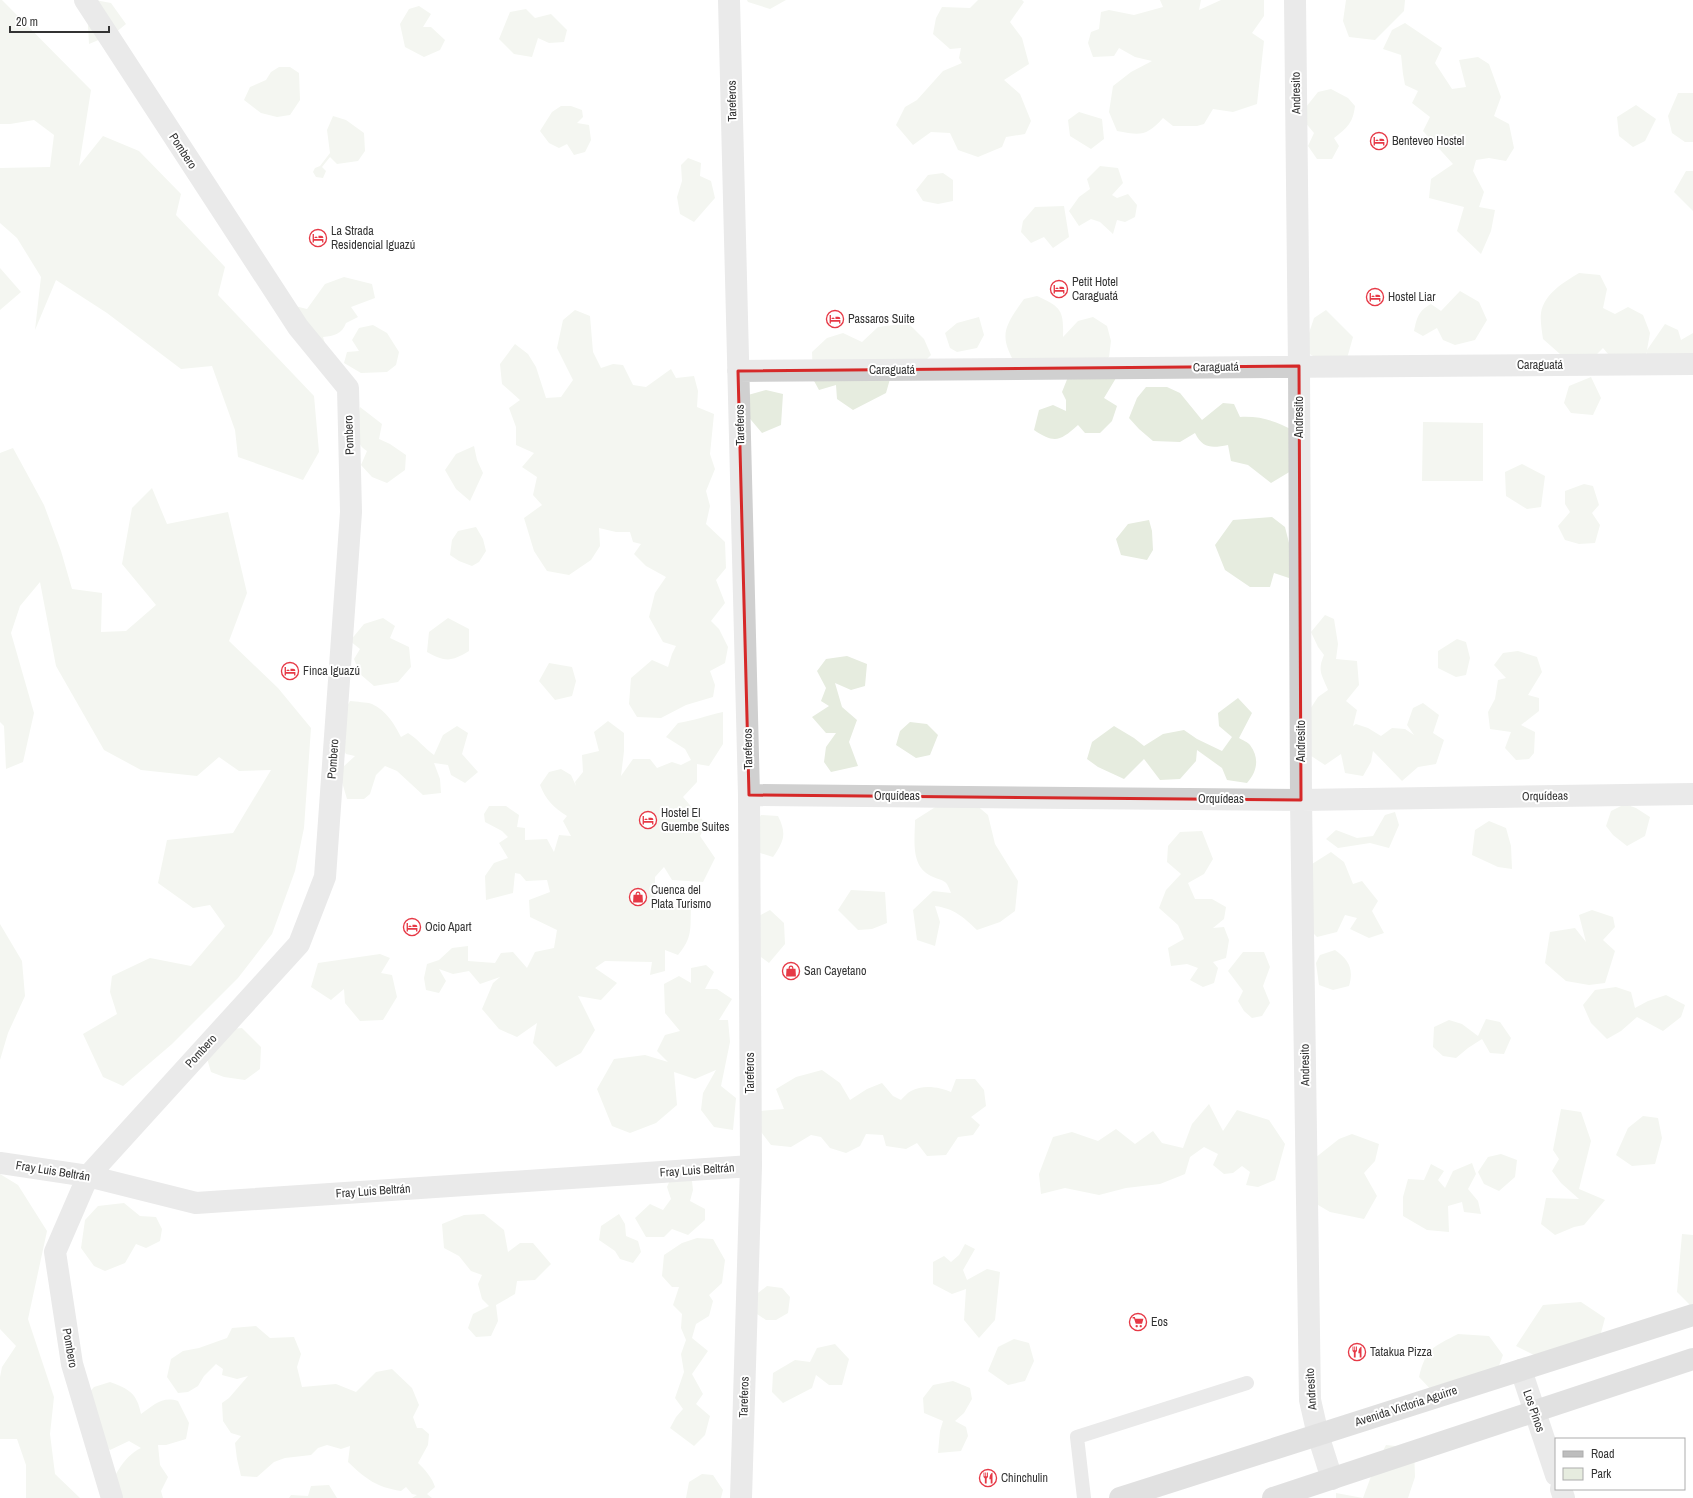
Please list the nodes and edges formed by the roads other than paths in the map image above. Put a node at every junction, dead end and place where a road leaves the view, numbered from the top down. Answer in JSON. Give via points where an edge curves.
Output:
{"nodes":[{"id":1,"x":85,"y":0,"type":"edge"},
{"id":2,"x":729,"y":0,"type":"edge"},
{"id":3,"x":1295,"y":0,"type":"edge"},
{"id":4,"x":1693,"y":364,"type":"edge"},
{"id":5,"x":1299,"y":366,"type":"junction"},
{"id":6,"x":738,"y":371,"type":"junction"},
{"id":7,"x":1693,"y":794,"type":"edge"},
{"id":8,"x":749,"y":795,"type":"junction"},
{"id":9,"x":1301,"y":800,"type":"junction"},
{"id":10,"x":0,"y":1163,"type":"edge"},
{"id":11,"x":750,"y":1166,"type":"junction"},
{"id":12,"x":88,"y":1176,"type":"junction"},
{"id":13,"x":1693,"y":1315,"type":"edge"},
{"id":14,"x":1693,"y":1359,"type":"edge"},
{"id":15,"x":1520,"y":1370,"type":"junction"},
{"id":16,"x":1247,"y":1383,"type":"dead end"},
{"id":17,"x":1534,"y":1411,"type":"junction"},
{"id":18,"x":1318,"y":1435,"type":"junction"},
{"id":19,"x":1555,"y":1472,"type":"edge"},
{"id":20,"x":1332,"y":1479,"type":"junction"},
{"id":21,"x":1124,"y":1497,"type":"edge"},
{"id":22,"x":112,"y":1498,"type":"edge"},
{"id":23,"x":741,"y":1498,"type":"edge"},
{"id":24,"x":1084,"y":1498,"type":"edge"},
{"id":25,"x":1273,"y":1498,"type":"edge"}],
"edges":[{"from":1,"to":12,"type":"street","name":"Pombero","via":[[298,327],[348,388],[351,512],[324,877],[299,944]]},
{"from":2,"to":6,"type":"street","name":"Tareferos"},
{"from":3,"to":5,"type":"street","name":"Andresito"},
{"from":4,"to":5,"type":"street","name":"Caraguatá"},
{"from":5,"to":6,"type":"street","name":"Caraguatá"},
{"from":5,"to":9,"type":"street","name":"Andresito"},
{"from":6,"to":8,"type":"street","name":"Tareferos"},
{"from":7,"to":9,"type":"street","name":"Orquídeas"},
{"from":8,"to":9,"type":"street","name":"Orquídeas"},
{"from":8,"to":11,"type":"street","name":"Tareferos"},
{"from":9,"to":18,"type":"street","name":"Andresito","via":[[1310,1400]]},
{"from":10,"to":12,"type":"street","name":"Fray Luis Beltrán"},
{"from":11,"to":12,"type":"street","name":"Fray Luis Beltrán","via":[[196,1203]]},
{"from":11,"to":23,"type":"street","name":"Tareferos"},
{"from":12,"to":22,"type":"street","name":"Pombero","via":[[55,1252],[72,1364]]},
{"from":13,"to":15,"type":"main road","name":"Avenida Victoria Aguirre"},
{"from":14,"to":17,"type":"main road"},
{"from":15,"to":17,"type":"street","name":"Los Pinos"},
{"from":15,"to":18,"type":"main road","name":"Avenida Victoria Aguirre"},
{"from":16,"to":24,"type":"lane","via":[[1077,1437]]},
{"from":17,"to":19,"type":"street","name":"Los Pinos"},
{"from":17,"to":20,"type":"main road"},
{"from":18,"to":20,"type":"street","name":"Andresito"},
{"from":18,"to":21,"type":"main road","name":"Avenida Victoria Aguirre"},
{"from":20,"to":25,"type":"main road"}]}
